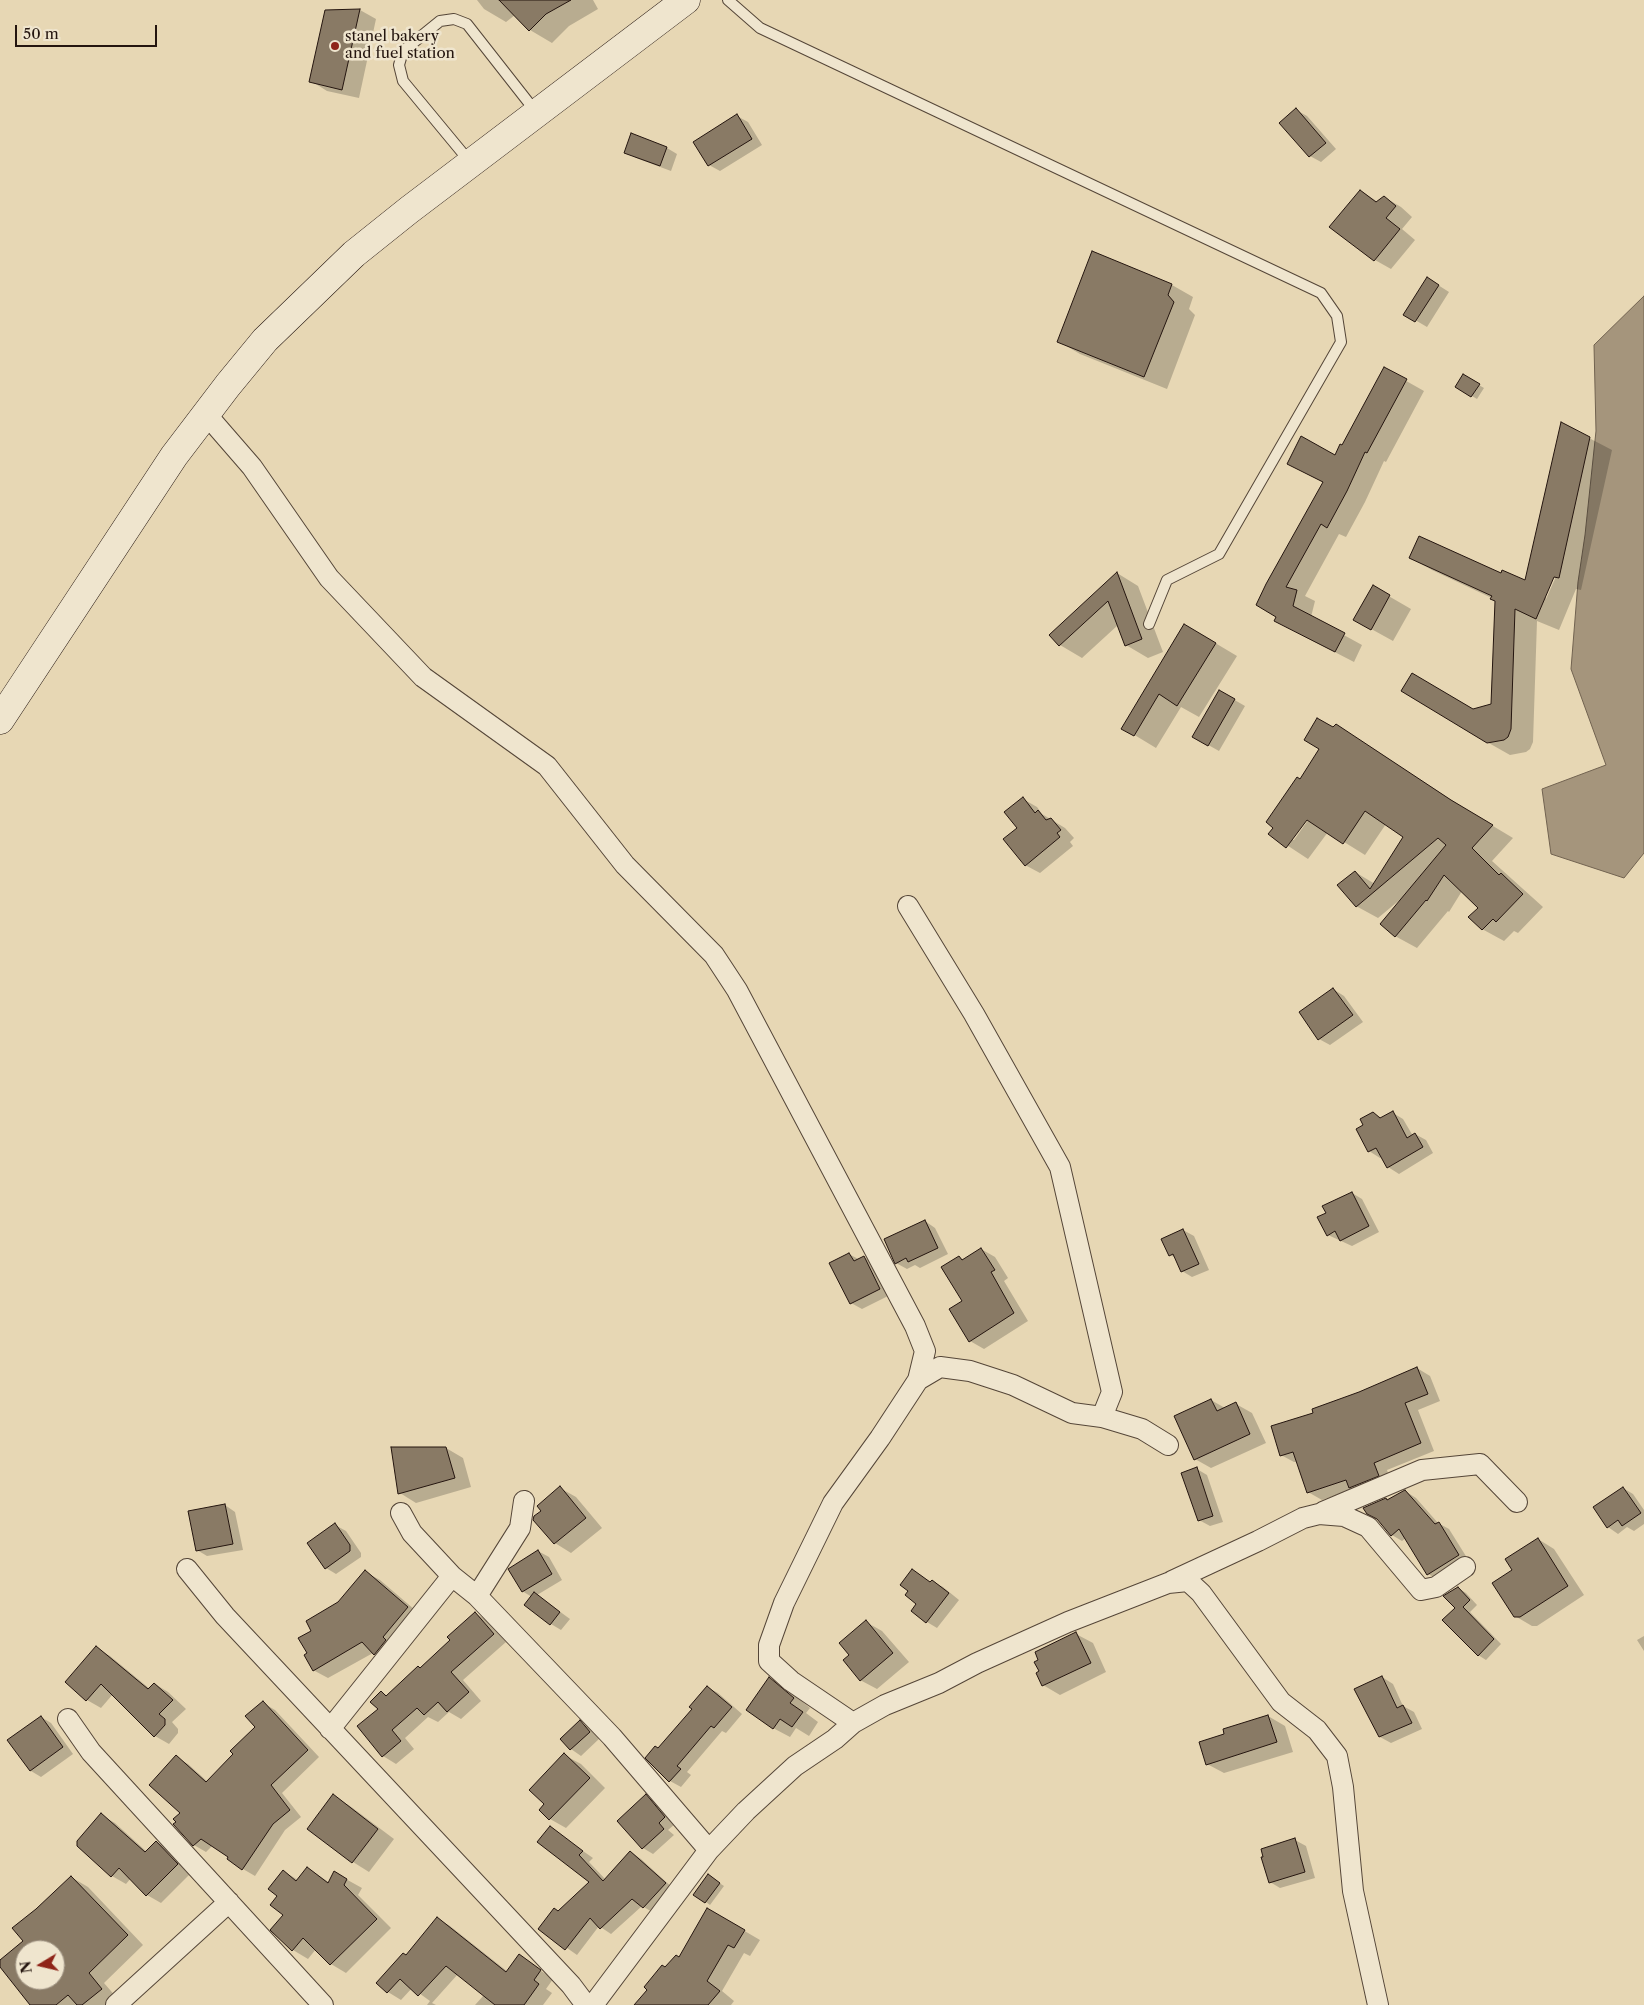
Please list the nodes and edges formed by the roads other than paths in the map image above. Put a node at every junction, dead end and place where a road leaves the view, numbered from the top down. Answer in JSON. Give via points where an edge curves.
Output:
{"nodes":[{"id":1,"x":686,"y":0,"type":"edge"},
{"id":2,"x":728,"y":0,"type":"edge"},
{"id":3,"x":537,"y":113,"type":"junction"},
{"id":4,"x":471,"y":163,"type":"junction"},
{"id":5,"x":206,"y":414,"type":"junction"},
{"id":6,"x":1149,"y":624,"type":"dead end"},
{"id":7,"x":0,"y":720,"type":"edge"},
{"id":8,"x":908,"y":906,"type":"dead end"},
{"id":9,"x":918,"y":1380,"type":"junction"},
{"id":10,"x":1102,"y":1417,"type":"junction"},
{"id":11,"x":1168,"y":1445,"type":"dead end"},
{"id":12,"x":524,"y":1501,"type":"dead end"},
{"id":13,"x":1518,"y":1502,"type":"dead end"},
{"id":14,"x":401,"y":1513,"type":"dead end"},
{"id":15,"x":1319,"y":1514,"type":"junction"},
{"id":16,"x":1465,"y":1567,"type":"dead end"},
{"id":17,"x":187,"y":1569,"type":"dead end"},
{"id":18,"x":452,"y":1576,"type":"junction"},
{"id":19,"x":1168,"y":1583,"type":"junction"},
{"id":20,"x":477,"y":1596,"type":"junction"},
{"id":21,"x":68,"y":1719,"type":"dead end"},
{"id":22,"x":854,"y":1723,"type":"junction"},
{"id":23,"x":330,"y":1729,"type":"junction"},
{"id":24,"x":709,"y":1850,"type":"junction"},
{"id":25,"x":229,"y":1902,"type":"junction"},
{"id":26,"x":116,"y":2005,"type":"edge"},
{"id":27,"x":323,"y":2005,"type":"edge"},
{"id":28,"x":586,"y":2005,"type":"edge"},
{"id":29,"x":593,"y":2005,"type":"edge"},
{"id":30,"x":1378,"y":2005,"type":"edge"}],
"edges":[{"from":1,"to":3,"type":"main road"},
{"from":2,"to":6,"type":"lane","via":[[760,28],[1321,293],[1337,316],[1341,342],[1219,554],[1167,580]]},
{"from":3,"to":4,"type":"main road"},
{"from":3,"to":4,"type":"lane","via":[[466,24],[454,19],[440,22],[403,51],[401,73],[403,81]]},
{"from":4,"to":5,"type":"main road","via":[[354,254],[298,306],[265,340]]},
{"from":5,"to":7,"type":"main road","via":[[174,456]]},
{"from":5,"to":9,"type":"street","via":[[252,467],[336,585],[423,677],[547,766],[625,865],[714,955],[737,990],[915,1326],[925,1351]]},
{"from":8,"to":10,"type":"street","via":[[974,1014],[1060,1167],[1112,1392]]},
{"from":9,"to":10,"type":"street","via":[[940,1367],[970,1371],[1013,1385],[1072,1413]]},
{"from":9,"to":22,"type":"street","via":[[833,1503],[784,1603],[769,1644],[769,1661],[791,1681]]},
{"from":10,"to":11,"type":"street","via":[[1142,1429]]},
{"from":12,"to":20,"type":"street","via":[[520,1528]]},
{"from":13,"to":15,"type":"street","via":[[1480,1464],[1422,1470]]},
{"from":14,"to":18,"type":"street","via":[[412,1534]]},
{"from":15,"to":16,"type":"street","via":[[1344,1516],[1368,1526],[1421,1590],[1436,1587]]},
{"from":15,"to":19,"type":"street","via":[[1303,1518]]},
{"from":17,"to":23,"type":"street"},
{"from":18,"to":20,"type":"street"},
{"from":18,"to":23,"type":"street"},
{"from":19,"to":22,"type":"street","via":[[1059,1626],[885,1705]]},
{"from":19,"to":30,"type":"street","via":[[1188,1581],[1201,1593],[1281,1702],[1317,1730],[1336,1756],[1343,1788],[1353,1891]]},
{"from":20,"to":24,"type":"street","via":[[612,1737]]},
{"from":21,"to":25,"type":"street","via":[[91,1752]]},
{"from":22,"to":24,"type":"street","via":[[795,1766]]},
{"from":23,"to":28,"type":"street","via":[[571,1985]]},
{"from":24,"to":29,"type":"street"},
{"from":25,"to":26,"type":"street"},
{"from":25,"to":27,"type":"street"}]}
